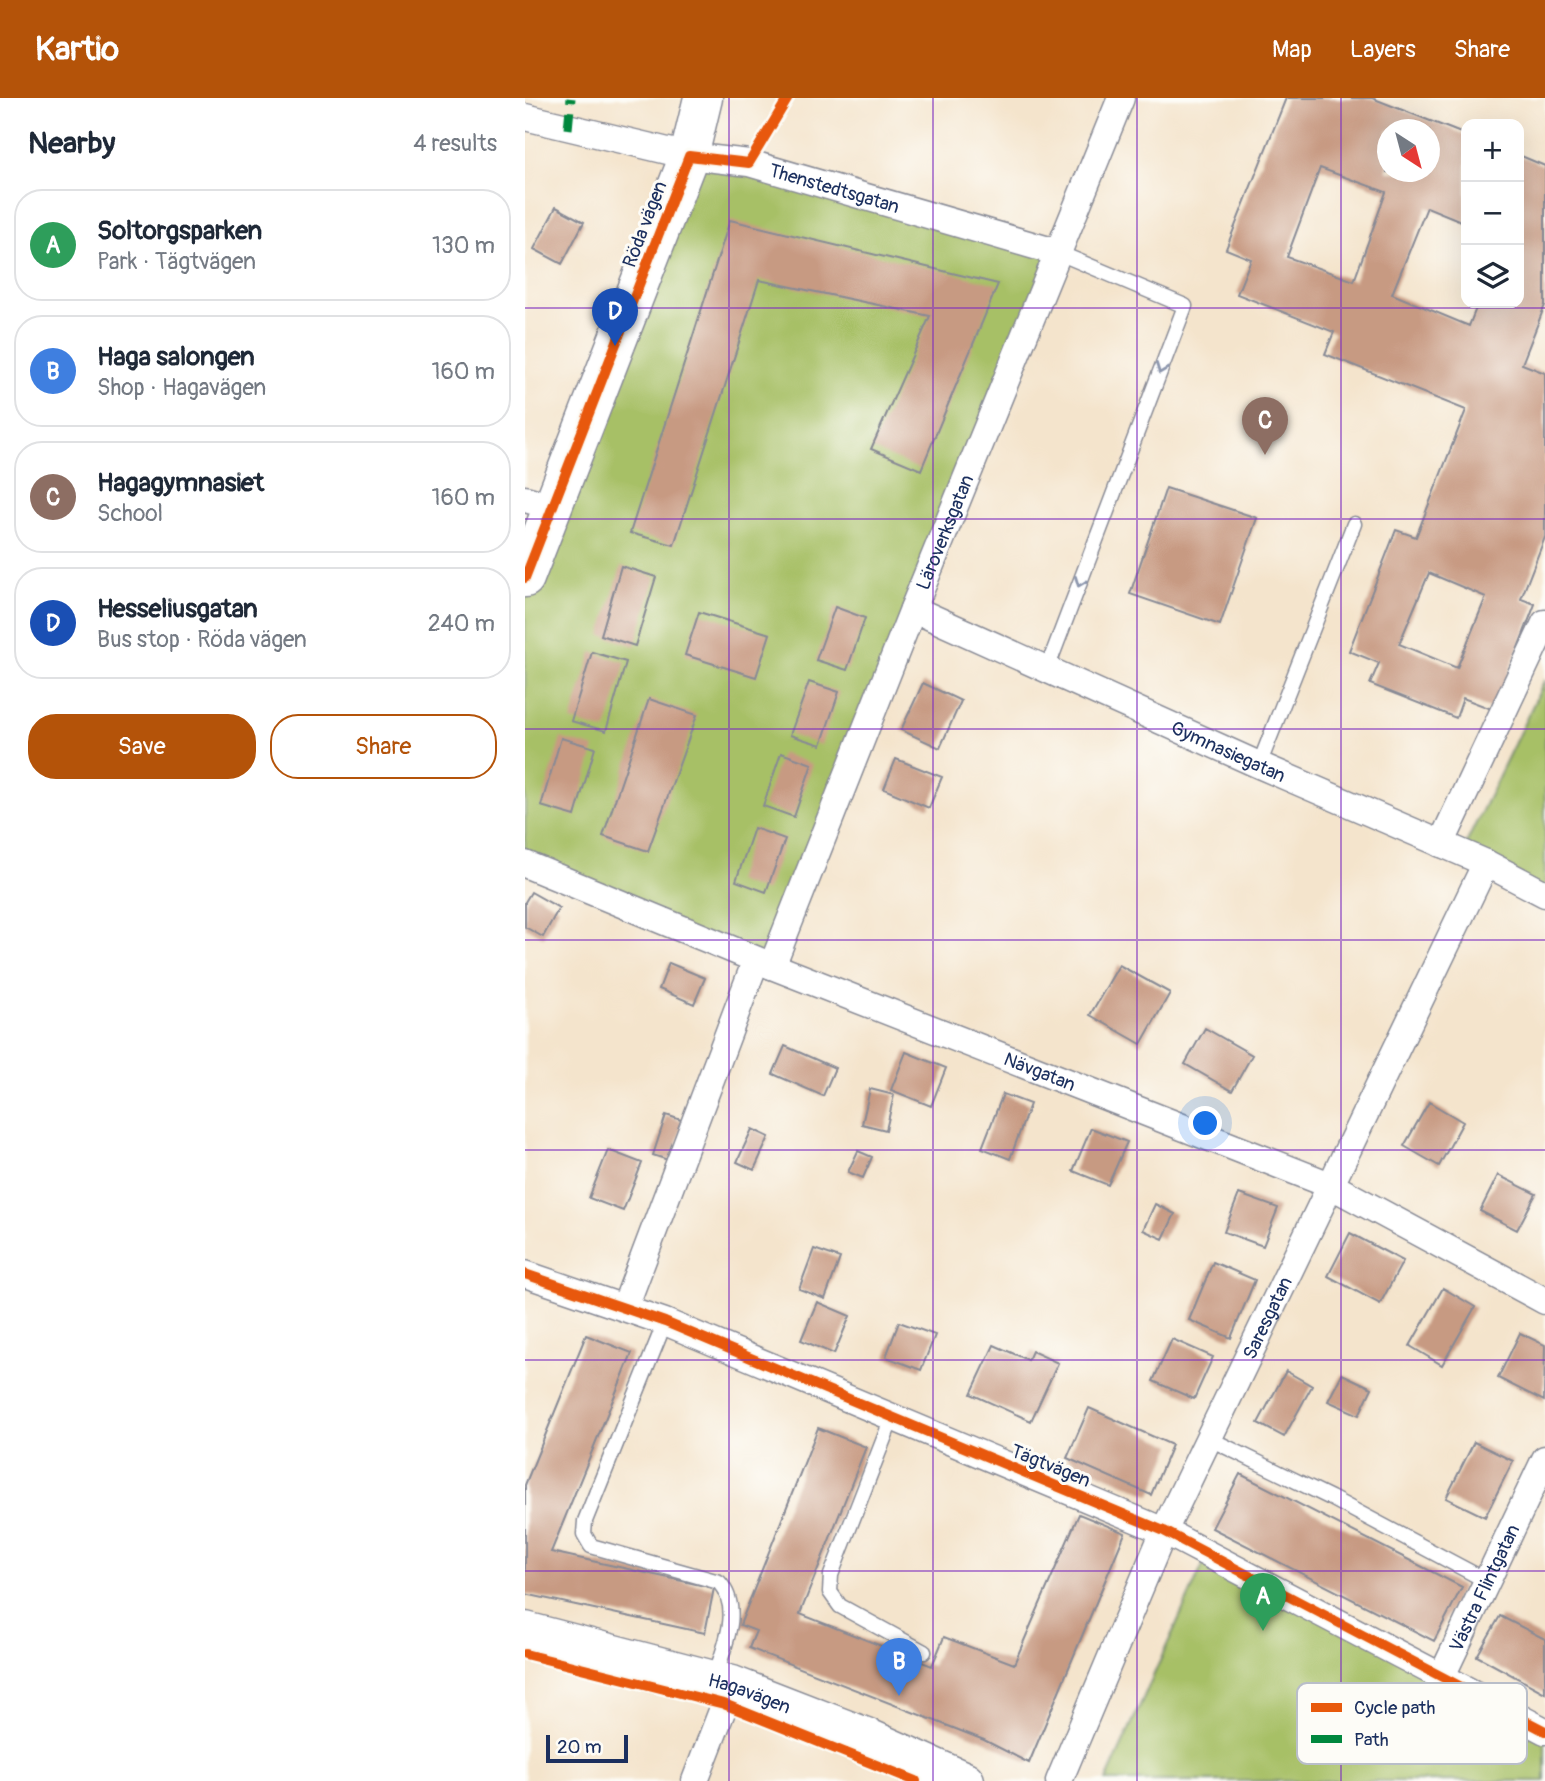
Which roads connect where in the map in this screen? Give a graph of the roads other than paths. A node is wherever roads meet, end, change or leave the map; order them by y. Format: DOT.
graph roads {
  1 [pos="702,98"];
  2 [pos="1121,98"];
  3 [pos="525,117"];
  4 [pos="689,156"];
  5 [pos="1059,253"];
  6 [pos="538,503"];
  7 [pos="1354,524"];
  8 [pos="525,578"];
  9 [pos="913,610"];
  10 [pos="1545,623"];
  11 [pos="1047,669"];
  12 [pos="1259,765"];
  13 [pos="1441,844"];
  14 [pos="1486,863"];
  15 [pos="525,864"];
  16 [pos="1545,894"];
  17 [pos="764,963"];
  18 [pos="1331,1185"];
  19 [pos="525,1273"];
  20 [pos="1545,1301"];
  21 [pos="625,1307"];
  22 [pos="665,1322"];
  23 [pos="892,1418"];
  24 [pos="1208,1438"];
  25 [pos="1545,1459"];
  26 [pos="1164,1531"];
  27 [pos="1487,1580"];
  28 [pos="525,1631"];
  29 [pos="924,1652"];
  30 [pos="1440,1678"];
  31 [pos="723,1682"];
  32 [pos="1450,1683"];
  33 [pos="1527,1722"];
  34 [pos="1545,1731"];
  35 [pos="695,1781"];
  36 [pos="965,1781"];
  37 [pos="1059,1781"];
  1 -- 4 [label="street, Röda vägen"];
  2 -- 5 [label="street, Läroverksgatan"];
  3 -- 4 [label="street, Thenstedtsgatan"];
  4 -- 5 [label="street, Thenstedtsgatan"];
  4 -- 6 [label="street, Röda vägen"];
  5 -- 9 [label="street, Läroverksgatan"];
  5 -- 11 [label="lane, one-way"];
  6 -- 8 [label="street, Röda vägen"];
  7 -- 12 [label="lane"];
  9 -- 11 [label="street, Gymnasiegatan"];
  9 -- 17 [label="street, Läroverksgatan"];
  10 -- 13 [label="street"];
  11 -- 12 [label="street, Gymnasiegatan"];
  12 -- 13 [label="street, Gymnasiegatan"];
  13 -- 14 [label="street, Gymnasiegatan"];
  14 -- 16 [label="street, Gymnasiegatan"];
  14 -- 18 [label="street, Saresgatan"];
  15 -- 17 [label="street, Nävgatan"];
  17 -- 18 [label="street, Nävgatan"];
  17 -- 21 [label="street, Läroverksgatan"];
  18 -- 20 [label="street, Nävgatan"];
  18 -- 24 [label="street, Saresgatan"];
  19 -- 21 [label="street, Tägtvägen"];
  21 -- 22 [label="street, Tägtvägen"];
  22 -- 23 [label="street, Tägtvägen"];
  22 -- 31 [label="lane"];
  23 -- 26 [label="street, Tägtvägen"];
  23 -- 29 [label="lane"];
  24 -- 26 [label="street, Saresgatan"];
  24 -- 27 [label="lane"];
  25 -- 27 [label="street, Västra Flintgatan"];
  26 -- 30 [label="street, Tägtvägen"];
  26 -- 37 [label="street, Saresgatan"];
  27 -- 30 [label="street, Västra Flintgatan"];
  28 -- 31 [label="street, Hagavägen"];
  30 -- 32 [label="street, Tägtvägen"];
  31 -- 35 [label="street"];
  31 -- 36 [label="street, Hagavägen"];
  33 -- 34 [label="street, Tägtvägen"];
}
